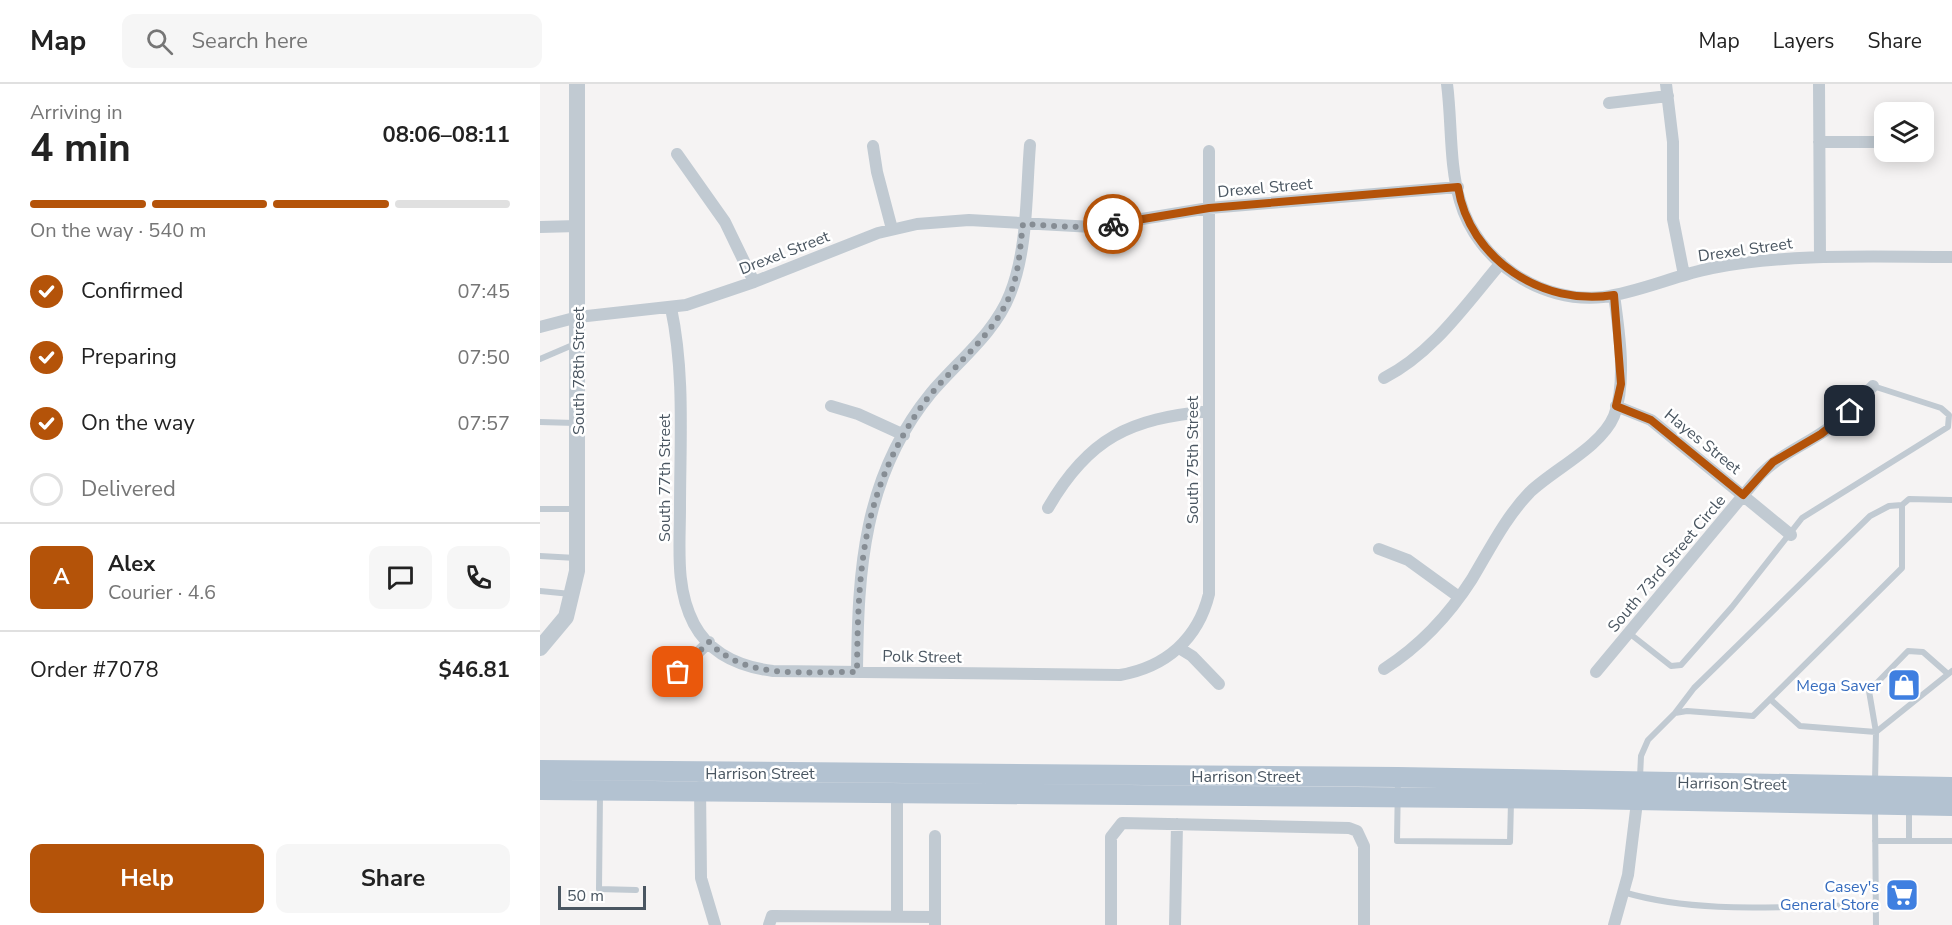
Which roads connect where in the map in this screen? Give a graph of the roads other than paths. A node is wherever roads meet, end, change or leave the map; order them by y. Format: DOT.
graph roads {
  1 [pos="577,84"];
  2 [pos="1447,84"];
  3 [pos="1819,84"];
  4 [pos="1667,90"];
  5 [pos="1609,103"];
  6 [pos="1820,142"];
  7 [pos="1874,142"];
  8 [pos="1030,145"];
  9 [pos="873,146"];
  10 [pos="1209,151"];
  11 [pos="677,154"];
  12 [pos="1458,187"];
  13 [pos="1209,208"];
  14 [pos="1023,224"];
  15 [pos="578,226"];
  16 [pos="540,227"];
  17 [pos="892,230"];
  18 [pos="1820,257"];
  19 [pos="1952,257"];
  20 [pos="1501,263"];
  21 [pos="1684,275"];
  22 [pos="754,282"];
  23 [pos="1614,295"];
  24 [pos="671,308"];
  25 [pos="578,317"];
  26 [pos="540,327"];
  27 [pos="578,343"];
  28 [pos="540,359"];
  29 [pos="1384,378"];
  30 [pos="1873,386"];
  31 [pos="831,406"];
  32 [pos="1616,406"];
  33 [pos="1209,411"];
  34 [pos="540,422"];
  35 [pos="577,423"];
  36 [pos="904,435"];
  37 [pos="1743,495"];
  38 [pos="1952,500"];
  39 [pos="1902,505"];
  40 [pos="1048,508"];
  41 [pos="540,509"];
  42 [pos="577,509"];
  43 [pos="1791,535"];
  44 [pos="1379,549"];
  45 [pos="540,556"];
  46 [pos="577,558"];
  47 [pos="540,591"];
  48 [pos="572,594"];
  49 [pos="1459,597"];
  50 [pos="1629,633"];
  51 [pos="709,642"];
  52 [pos="540,648"];
  53 [pos="1179,648"];
  54 [pos="1384,669"];
  55 [pos="678,672"];
  56 [pos="857,672"];
  57 [pos="1596,672"];
  58 [pos="1950,673"];
  59 [pos="1219,684"];
  60 [pos="1770,699"];
  61 [pos="1675,714"];
  62 [pos="1876,732"];
  63 [pos="540,770"];
  64 [pos="1398,777"];
  65 [pos="1640,781"];
  66 [pos="700,782"];
  67 [pos="1952,787"];
  68 [pos="540,790"];
  69 [pos="600,791"];
  70 [pos="897,793"];
  71 [pos="1875,795"];
  72 [pos="1397,798"];
  73 [pos="1511,799"];
  74 [pos="1638,801"];
  75 [pos="1909,805"];
  76 [pos="1952,806"];
  77 [pos="1177,824"];
  78 [pos="935,836"];
  79 [pos="1875,841"];
  80 [pos="1909,841"];
  81 [pos="1952,841"];
  82 [pos="636,890"];
  83 [pos="1623,892"];
  84 [pos="1876,904"];
  85 [pos="897,916"];
  86 [pos="935,921"];
  87 [pos="715,925"];
  88 [pos="769,925"];
  89 [pos="1111,925"];
  90 [pos="1175,925"];
  91 [pos="1364,925"];
  92 [pos="1614,925"];
  93 [pos="1876,925"];
  1 -- 15 [label="street, South 78th Street"];
  2 -- 12 [label="street"];
  3 -- 6 [label="street"];
  4 -- 5 [label="street"];
  4 -- 21 [label="street"];
  6 -- 7 [label="street"];
  6 -- 18 [label="street"];
  8 -- 14 [label="street"];
  9 -- 17 [label="street"];
  10 -- 13 [label="street, South 75th Street"];
  11 -- 22 [label="street"];
  12 -- 13 [label="street, Drexel Street"];
  12 -- 20 [label="street, Drexel Street"];
  13 -- 14 [label="street, Drexel Street"];
  13 -- 33 [label="street, South 75th Street"];
  14 -- 17 [label="street, Drexel Street"];
  14 -- 36 [label="street"];
  15 -- 16 [label="street"];
  15 -- 25 [label="street, South 78th Street"];
  17 -- 22 [label="street, Drexel Street"];
  18 -- 19 [label="street, Drexel Street"];
  18 -- 21 [label="street, Drexel Street"];
  20 -- 23 [label="street, Drexel Street"];
  20 -- 29 [label="street"];
  21 -- 23 [label="street, Drexel Street"];
  22 -- 24 [label="street, Drexel Street"];
  23 -- 32 [label="street"];
  24 -- 25 [label="street, Drexel Street"];
  24 -- 51 [label="street, South 77th Street"];
  25 -- 26 [label="street, Drexel Street"];
  25 -- 27 [label="street, South 78th Street"];
  27 -- 28 [label="lane"];
  27 -- 35 [label="street, South 78th Street"];
  30 -- 37 [label="street, South 73rd Street Circle"];
  30 -- 43 [label="lane"];
  31 -- 36 [label="street"];
  32 -- 37 [label="street, Hayes Street"];
  32 -- 49 [label="street"];
  33 -- 40 [label="street"];
  33 -- 53 [label="street, South 75th Street"];
  34 -- 35 [label="lane"];
  35 -- 42 [label="street, South 78th Street"];
  36 -- 56 [label="street"];
  37 -- 43 [label="street, Hayes Street"];
  37 -- 50 [label="street, South 73rd Street Circle"];
  38 -- 39 [label="lane"];
  39 -- 60 [label="lane"];
  39 -- 61 [label="lane"];
  41 -- 42 [label="lane"];
  42 -- 46 [label="street, South 78th Street"];
  43 -- 50 [label="lane"];
  44 -- 49 [label="street"];
  45 -- 46 [label="lane"];
  46 -- 48 [label="street, South 78th Street"];
  47 -- 48 [label="lane"];
  48 -- 52 [label="street, South 78th Street"];
  49 -- 54 [label="street"];
  50 -- 57 [label="street, South 73rd Street Circle"];
  51 -- 55 [label="street"];
  51 -- 56 [label="street, Polk Street"];
  53 -- 56 [label="street, Polk Street"];
  53 -- 59 [label="street"];
  58 -- 62 [label="lane"];
  58 -- 62 [label="lane"];
  60 -- 61 [label="lane"];
  60 -- 62 [label="lane"];
  61 -- 65 [label="lane"];
  62 -- 71 [label="lane"];
  63 -- 66 [label="main road, Harrison Street"];
  64 -- 65 [label="main road, Harrison Street"];
  64 -- 66 [label="main road, Harrison Street"];
  64 -- 72 [label="lane"];
  65 -- 71 [label="main road, Harrison Street"];
  65 -- 74 [label="street"];
  66 -- 69 [label="main road, Harrison Street"];
  66 -- 70 [label="main road, Harrison Street"];
  66 -- 87 [label="street"];
  67 -- 71 [label="main road, Harrison Street"];
  68 -- 69 [label="main road, Harrison Street"];
  69 -- 82 [label="lane"];
  70 -- 72 [label="main road, Harrison Street"];
  70 -- 85 [label="street"];
  71 -- 74 [label="main road, Harrison Street"];
  71 -- 75 [label="main road, Harrison Street"];
  71 -- 79 [label="lane"];
  72 -- 73 [label="main road, Harrison Street"];
  72 -- 73 [label="lane"];
  73 -- 74 [label="main road, Harrison Street"];
  74 -- 83 [label="street"];
  75 -- 76 [label="main road, Harrison Street"];
  75 -- 80 [label="lane"];
  77 -- 89 [label="street"];
  77 -- 90 [label="street"];
  77 -- 91 [label="street"];
  78 -- 86 [label="street"];
  79 -- 80 [label="lane"];
  79 -- 84 [label="lane"];
  80 -- 81 [label="lane"];
  83 -- 84 [label="lane"];
  83 -- 92 [label="street"];
  84 -- 93 [label="lane"];
  85 -- 86 [label="street"];
  85 -- 88 [label="street"];
}
